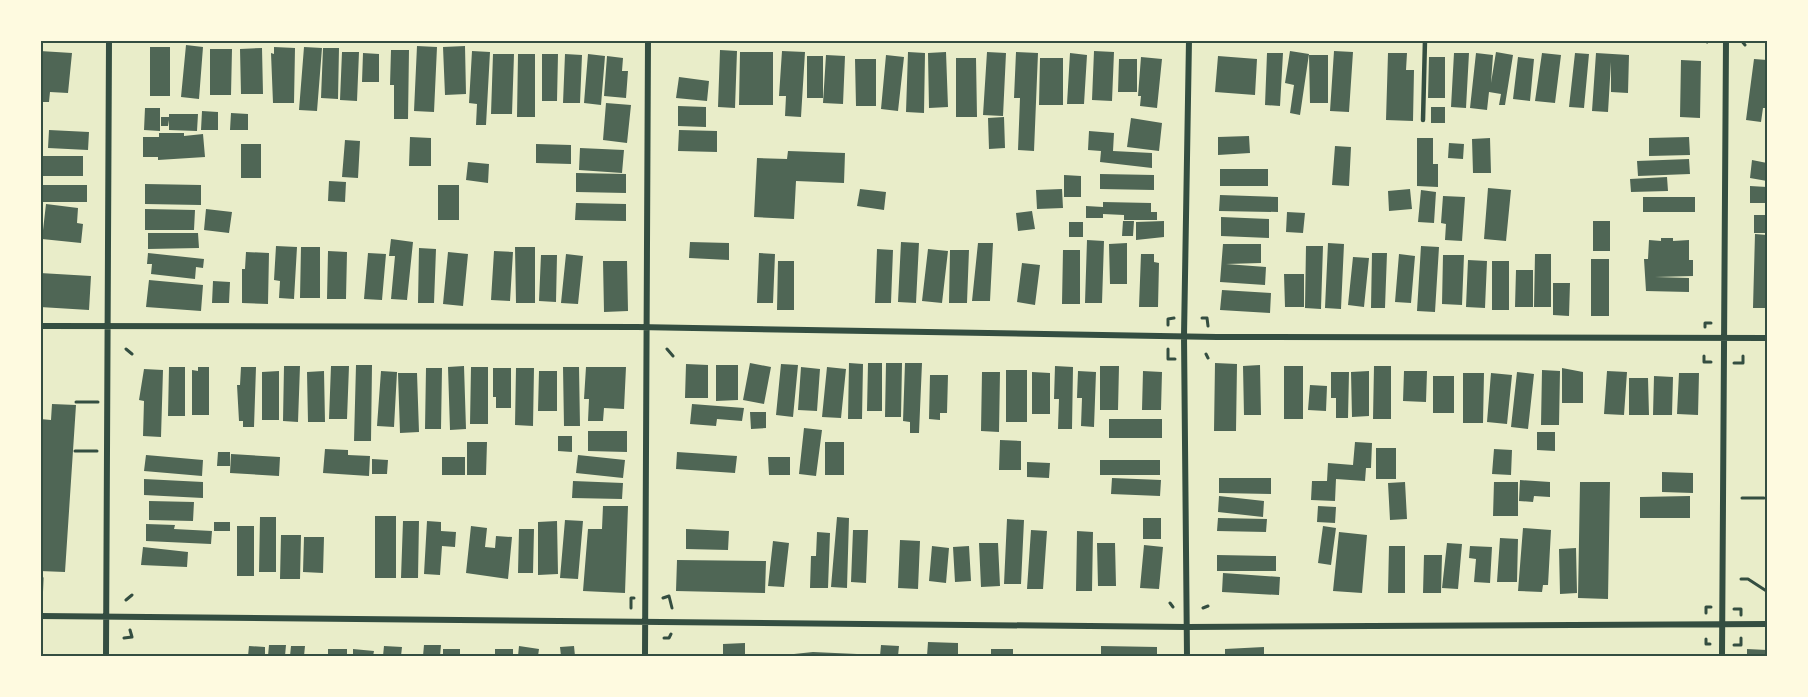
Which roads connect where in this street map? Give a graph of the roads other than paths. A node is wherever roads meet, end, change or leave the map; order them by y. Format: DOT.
graph roads {
  1 [pos="109,40"];
  2 [pos="648,40"];
  3 [pos="1189,40"];
  4 [pos="1425,40"];
  5 [pos="1726,40"];
  6 [pos="1423,120"];
  7 [pos="40,326"];
  8 [pos="108,326"];
  9 [pos="648,328"];
  10 [pos="1184,336"];
  11 [pos="1725,338"];
  12 [pos="1767,338"];
  13 [pos="40,616"];
  14 [pos="106,616"];
  15 [pos="645,621"];
  16 [pos="1722,624"];
  17 [pos="1767,624"];
  18 [pos="1187,627"];
  19 [pos="106,657"];
  20 [pos="645,657"];
  21 [pos="1186,657"];
  22 [pos="1722,657"];
  1 -- 8 [label="street"];
  2 -- 9 [label="street"];
  3 -- 10 [label="street"];
  4 -- 6 [label="lane"];
  5 -- 11 [label="street"];
  7 -- 8 [label="street"];
  8 -- 9 [label="street"];
  8 -- 14 [label="street"];
  9 -- 10 [label="street"];
  9 -- 15 [label="street"];
  10 -- 11 [label="street"];
  10 -- 18 [label="street"];
  11 -- 12 [label="street"];
  11 -- 16 [label="street"];
  13 -- 14 [label="street"];
  14 -- 15 [label="street"];
  14 -- 19 [label="street"];
  15 -- 18 [label="street"];
  15 -- 20 [label="street"];
  16 -- 17 [label="street"];
  16 -- 18 [label="street"];
  16 -- 22 [label="street"];
  18 -- 21 [label="street"];
}
